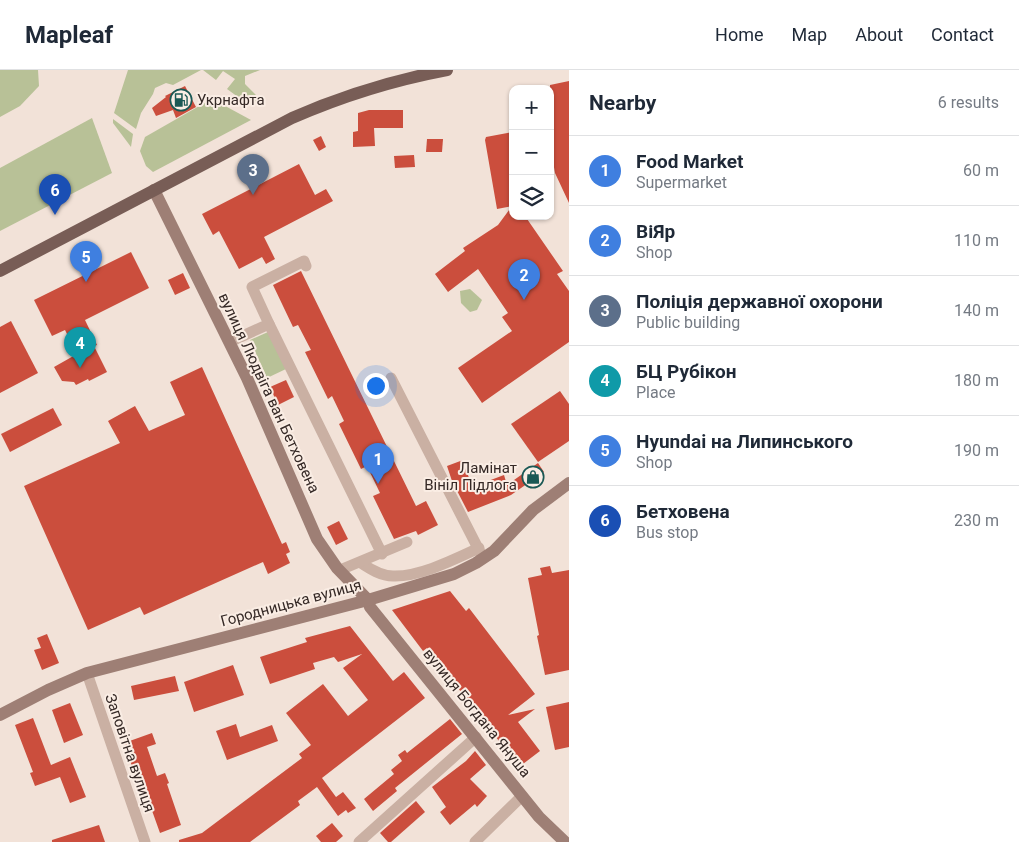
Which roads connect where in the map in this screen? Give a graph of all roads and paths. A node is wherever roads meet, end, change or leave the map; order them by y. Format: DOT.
graph roads {
  1 [pos="447,70"];
  2 [pos="154,190"];
  3 [pos="306,266"];
  4 [pos="0,271"];
  5 [pos="264,274"];
  6 [pos="252,287"];
  7 [pos="269,324"];
  8 [pos="236,339"];
  9 [pos="391,378"];
  10 [pos="569,483"];
  11 [pos="407,542"];
  12 [pos="481,553"];
  13 [pos="382,554"];
  14 [pos="361,563"];
  15 [pos="340,570"];
  16 [pos="368,600"];
  17 [pos="87,674"];
  18 [pos="0,715"];
  19 [pos="476,737"];
  20 [pos="522,796"];
  21 [pos="145,842"];
  22 [pos="359,842"];
  23 [pos="475,842"];
  24 [pos="565,842"];
  1 -- 2 [label="main road"];
  2 -- 4 [label="main road"];
  2 -- 15 [label="street, вулиця Людвіга ван Бетховена"];
  3 -- 6 [label="street"];
  5 -- 6 [label="street"];
  6 -- 7 [label="street"];
  7 -- 8 [label="street"];
  7 -- 13 [label="street"];
  9 -- 12 [label="street"];
  10 -- 12 [label="street, Городницька вулиця"];
  11 -- 13 [label="street"];
  12 -- 14 [label="street"];
  12 -- 16 [label="street, Городницька вулиця"];
  13 -- 14 [label="street"];
  14 -- 15 [label="street"];
  15 -- 16 [label="street, вулиця Людвіга ван Бетховена"];
  16 -- 17 [label="street, Городницька вулиця"];
  16 -- 19 [label="street, вулиця Богдана Януша"];
  17 -- 18 [label="street, Городницька вулиця"];
  17 -- 21 [label="street, Заповітна вулиця"];
  19 -- 20 [label="street, вулиця Богдана Януша"];
  19 -- 22 [label="street"];
  20 -- 23 [label="street"];
  20 -- 24 [label="street, вулиця Богдана Януша"];
}
